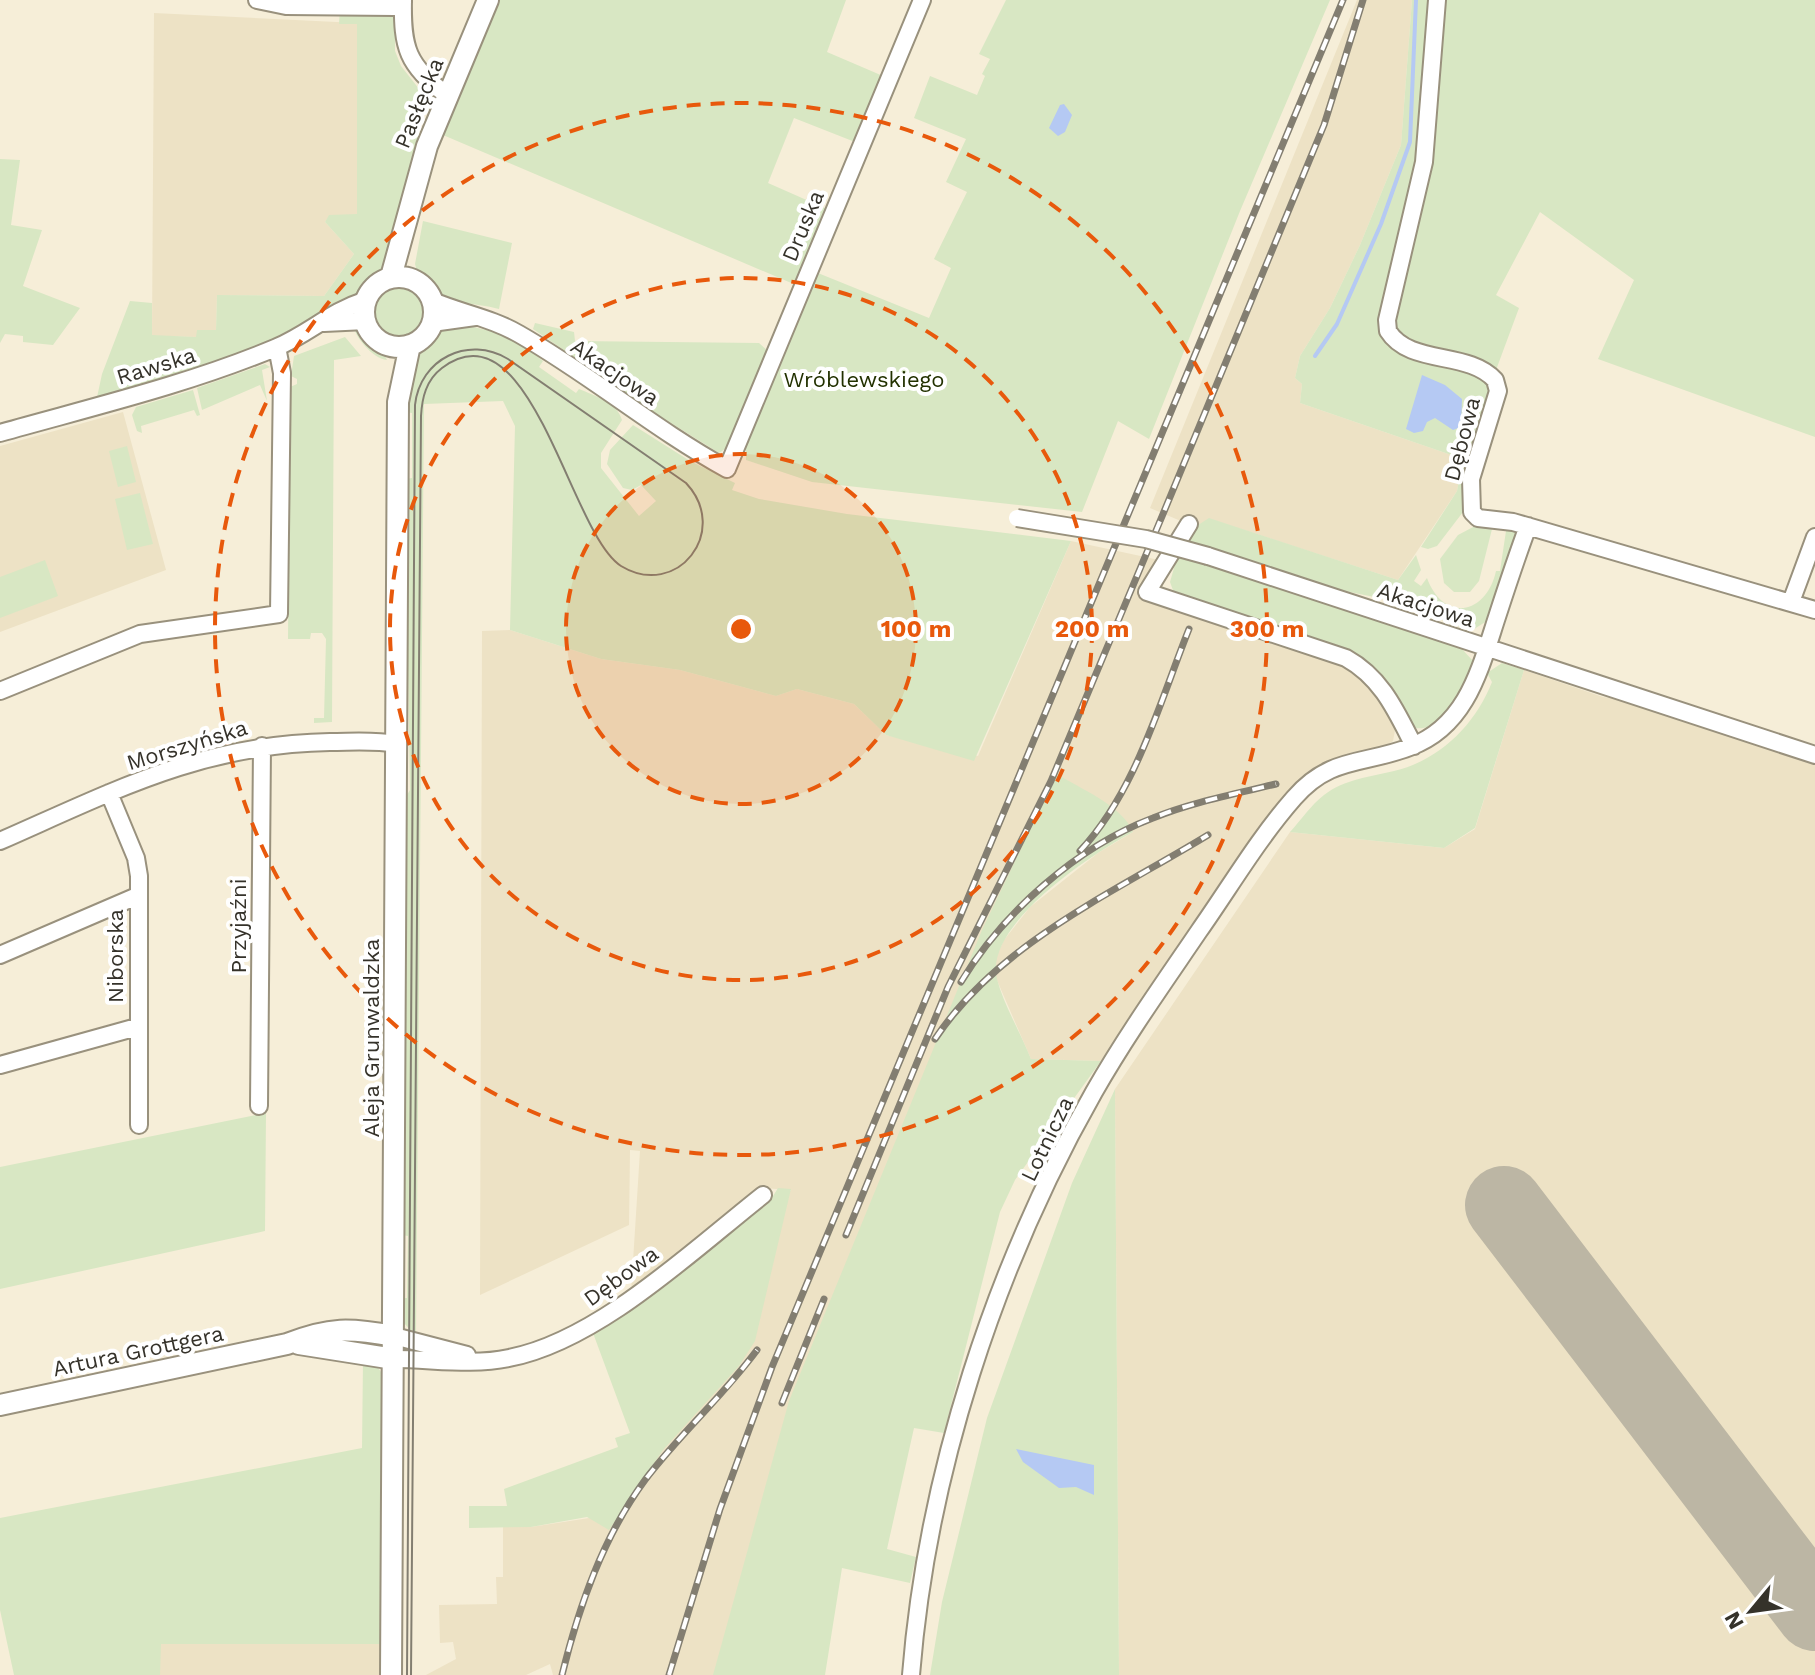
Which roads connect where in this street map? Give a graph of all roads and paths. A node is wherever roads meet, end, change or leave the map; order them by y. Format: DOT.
graph roads {
  1 [pos="257,0"];
  2 [pos="488,0"];
  3 [pos="922,0"];
  4 [pos="1437,0"];
  5 [pos="403,1"];
  6 [pos="447,95"];
  7 [pos="402,278"];
  8 [pos="366,300"];
  9 [pos="433,301"];
  10 [pos="475,317"];
  11 [pos="366,321"];
  12 [pos="318,323"];
  13 [pos="432,323"];
  14 [pos="387,345"];
  15 [pos="410,345"];
  16 [pos="277,347"];
  17 [pos="398,402"];
  18 [pos="0,433"];
  19 [pos="727,469"];
  20 [pos="1017,518"];
  21 [pos="1189,524"];
  22 [pos="1528,526"];
  23 [pos="1815,537"];
  24 [pos="1791,602"];
  25 [pos="1815,610"];
  26 [pos="1488,649"];
  27 [pos="0,691"];
  28 [pos="396,744"];
  29 [pos="262,746"];
  30 [pos="1414,746"];
  31 [pos="1815,755"];
  32 [pos="109,793"];
  33 [pos="0,841"];
  34 [pos="137,896"];
  35 [pos="0,955"];
  36 [pos="137,1027"];
  37 [pos="0,1065"];
  38 [pos="259,1106"];
  39 [pos="139,1125"];
  40 [pos="763,1195"];
  41 [pos="394,1336"];
  42 [pos="287,1344"];
  43 [pos="394,1359"];
  44 [pos="488,1360"];
  45 [pos="0,1405"];
  46 [pos="391,1675"];
  47 [pos="911,1675"];
  1 -- 5 [label="street"];
  2 -- 6 [label="main road, Pasłęcka"];
  3 -- 19 [label="street, Druska"];
  4 -- 22 [label="street, Dębowa"];
  5 -- 6 [label="street"];
  6 -- 7 [label="main road, Pasłęcka"];
  7 -- 8 [label="main road"];
  7 -- 9 [label="main road"];
  8 -- 11 [label="main road"];
  8 -- 12 [label="street, Rawska"];
  9 -- 10 [label="street, Akacjowa"];
  9 -- 13 [label="main road"];
  10 -- 13 [label="street, Akacjowa"];
  10 -- 19 [label="street, Akacjowa"];
  11 -- 12 [label="street, Rawska"];
  11 -- 14 [label="main road"];
  12 -- 16 [label="street, Rawska"];
  13 -- 15 [label="main road"];
  14 -- 15 [label="main road"];
  14 -- 17 [label="main road, Aleja Grunwaldzka"];
  15 -- 17 [label="main road, Aleja Grunwaldzka"];
  16 -- 18 [label="street, Rawska"];
  16 -- 27 [label="street"];
  17 -- 28 [label="main road, Aleja Grunwaldzka"];
  20 -- 26 [label="street, Akacjowa, bridge"];
  21 -- 30 [label="street"];
  22 -- 24 [label="street, Dębowa"];
  22 -- 26 [label="street"];
  23 -- 24 [label="street"];
  24 -- 25 [label="street, Dębowa"];
  26 -- 30 [label="street"];
  26 -- 31 [label="street, Akacjowa"];
  28 -- 29 [label="street, Morszyńska"];
  28 -- 41 [label="main road, Aleja Grunwaldzka"];
  29 -- 32 [label="street, Morszyńska"];
  29 -- 38 [label="street, Przyjaźni"];
  30 -- 47 [label="street, Lotnicza"];
  32 -- 33 [label="street, Morszyńska"];
  32 -- 34 [label="street, Niborska"];
  34 -- 35 [label="street"];
  34 -- 36 [label="street, Niborska"];
  36 -- 37 [label="street"];
  36 -- 39 [label="street, Niborska"];
  40 -- 44 [label="street, Dębowa"];
  41 -- 42 [label="main road, Artura Grottgera"];
  41 -- 43 [label="main road, Aleja Grunwaldzka"];
  41 -- 44 [label="street, Dębowa"];
  42 -- 43 [label="main road, Artura Grottgera"];
  42 -- 45 [label="main road, Artura Grottgera"];
  43 -- 44 [label="street, Dębowa"];
  43 -- 46 [label="main road, Aleja Grunwaldzka"];
}
